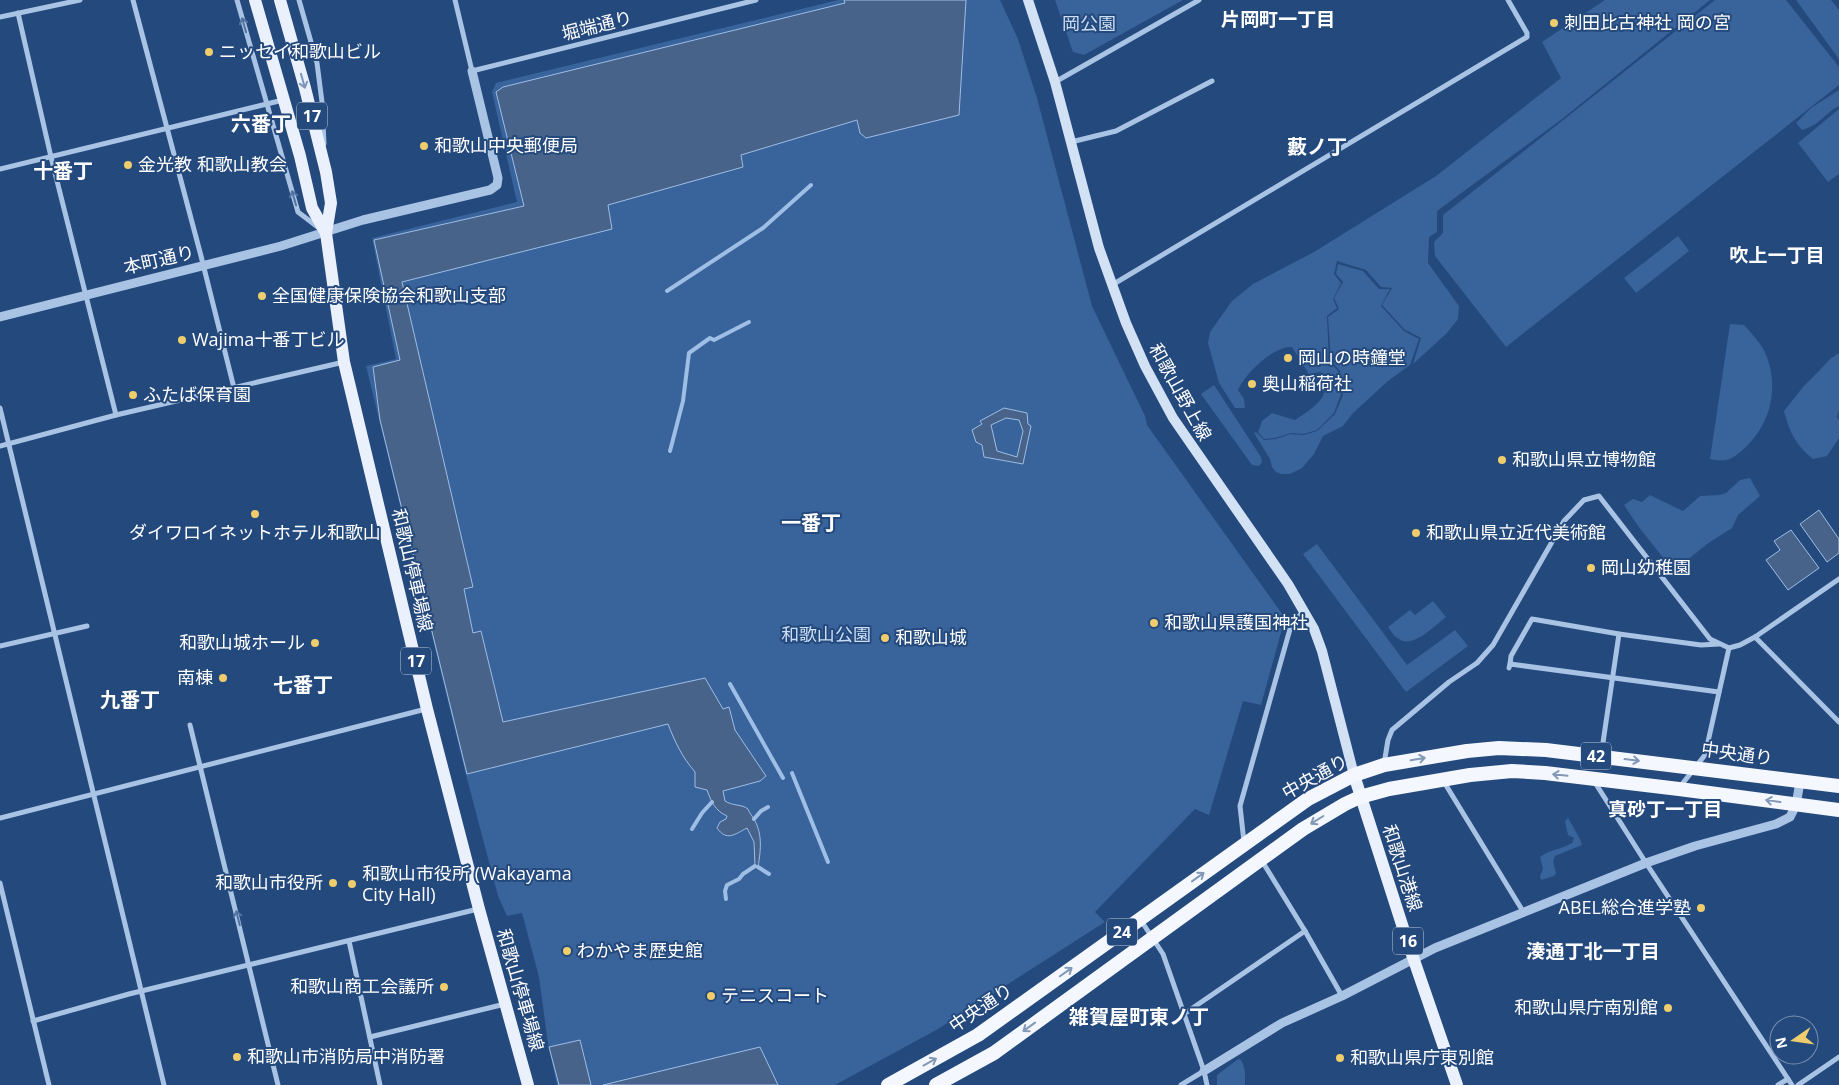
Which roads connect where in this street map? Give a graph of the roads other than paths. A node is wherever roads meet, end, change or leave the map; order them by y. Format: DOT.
graph roads {
  1 [pos="80,0"];
  2 [pos="133,0"];
  3 [pos="237,0"];
  4 [pos="255,0"];
  5 [pos="280,0"];
  6 [pos="300,0"];
  7 [pos="455,0"];
  8 [pos="756,0"];
  9 [pos="1028,0"];
  10 [pos="1199,0"];
  11 [pos="1508,0"];
  12 [pos="18,13"];
  13 [pos="0,17"];
  14 [pos="472,71"];
  15 [pos="1212,81"];
  16 [pos="1055,82"];
  17 [pos="283,100"];
  18 [pos="267,104"];
  19 [pos="167,128"];
  20 [pos="1071,142"];
  21 [pos="51,157"];
  22 [pos="0,169"];
  23 [pos="326,172"];
  24 [pos="326,233"];
  25 [pos="204,267"];
  26 [pos="1112,285"];
  27 [pos="87,295"];
  28 [pos="0,317"];
  29 [pos="344,362"];
  30 [pos="234,388"];
  31 [pos="0,408"];
  32 [pos="116,415"];
  33 [pos="9,444"];
  34 [pos="0,446"];
  35 [pos="1839,579"];
  36 [pos="1305,611"];
  37 [pos="87,626"];
  38 [pos="55,633"];
  39 [pos="1619,634"];
  40 [pos="1755,637"];
  41 [pos="1719,644"];
  42 [pos="0,646"];
  43 [pos="1729,648"];
  44 [pos="1613,677"];
  45 [pos="1719,692"];
  46 [pos="427,708"];
  47 [pos="1839,722"];
  48 [pos="190,724"];
  49 [pos="1601,756"];
  50 [pos="1384,765"];
  51 [pos="200,768"];
  52 [pos="1694,768"];
  53 [pos="1354,775"];
  54 [pos="1593,778"];
  55 [pos="1442,779"];
  56 [pos="1800,782"];
  57 [pos="1839,786"];
  58 [pos="1679,788"];
  59 [pos="93,796"];
  60 [pos="1360,797"];
  61 [pos="1796,804"];
  62 [pos="1838,812"];
  63 [pos="0,818"];
  64 [pos="1244,844"];
  65 [pos="1261,859"];
  66 [pos="1646,863"];
  67 [pos="0,883"];
  68 [pos="479,909"];
  69 [pos="1524,914"];
  70 [pos="1140,919"];
  71 [pos="1305,930"];
  72 [pos="1153,938"];
  73 [pos="349,941"];
  74 [pos="1414,959"];
  75 [pos="250,966"];
  76 [pos="141,991"];
  77 [pos="1342,996"];
  78 [pos="506,1004"];
  79 [pos="1184,1014"];
  80 [pos="33,1021"];
  81 [pos="370,1037"];
  82 [pos="1839,1057"];
  83 [pos="1204,1071"];
  84 [pos="1788,1079"];
  85 [pos="49,1085"];
  86 [pos="164,1085"];
  87 [pos="278,1085"];
  88 [pos="380,1085"];
  89 [pos="528,1085"];
  90 [pos="888,1085"];
  91 [pos="936,1085"];
  92 [pos="1181,1085"];
  93 [pos="1207,1085"];
  94 [pos="1457,1085"];
  95 [pos="1778,1085"];
  96 [pos="1792,1085"];
  97 [pos="1798,1085"];
  1 -- 12 [label="street"];
  2 -- 19 [label="street"];
  18 -- 3 [label="street, one-way"];
  4 -- 17 [label="main road, 和歌山停車場線 / 17"];
  5 -- 23 [label="main road, 和歌山停車場線 / 17, one-way"];
  6 -- 23 [label="street"];
  7 -- 14 [label="street"];
  8 -- 14 [label="street, 堀端通り"];
  9 -- 16 [label="main road, 和歌山野上線"];
  10 -- 16 [label="street"];
  11 -- 26 [label="street"];
  12 -- 13 [label="street"];
  12 -- 21 [label="street"];
  14 -- 24 [label="street, 本町通り"];
  15 -- 20 [label="street"];
  16 -- 20 [label="main road, 和歌山野上線"];
  17 -- 18 [label="street"];
  17 -- 24 [label="main road, 和歌山停車場線 / 17"];
  18 -- 19 [label="street"];
  24 -- 18 [label="street, one-way"];
  19 -- 21 [label="street"];
  19 -- 25 [label="street"];
  20 -- 26 [label="main road, 和歌山野上線"];
  21 -- 22 [label="street"];
  21 -- 27 [label="street"];
  23 -- 24 [label="main road, 和歌山停車場線 / 17"];
  24 -- 25 [label="street, 本町通り"];
  24 -- 29 [label="main road, 和歌山停車場線 / 17"];
  25 -- 27 [label="street, 本町通り"];
  25 -- 30 [label="street"];
  26 -- 36 [label="main road, 和歌山野上線"];
  27 -- 28 [label="street, 本町通り"];
  27 -- 32 [label="street"];
  29 -- 30 [label="street"];
  29 -- 46 [label="main road, 和歌山停車場線 / 17"];
  30 -- 32 [label="street"];
  31 -- 33 [label="street"];
  32 -- 33 [label="street"];
  33 -- 34 [label="street"];
  33 -- 38 [label="street"];
  35 -- 40 [label="street"];
  36 -- 53 [label="main road, 和歌山野上線"];
  36 -- 64 [label="street"];
  37 -- 38 [label="street"];
  38 -- 42 [label="street"];
  38 -- 59 [label="street"];
  39 -- 41 [label="street"];
  39 -- 44 [label="street"];
  39 -- 44 [label="street"];
  40 -- 43 [label="street"];
  40 -- 47 [label="street"];
  41 -- 43 [label="street"];
  41 -- 50 [label="street"];
  43 -- 45 [label="street"];
  44 -- 45 [label="street"];
  44 -- 49 [label="street"];
  45 -- 52 [label="street"];
  46 -- 51 [label="street"];
  46 -- 68 [label="main road, 和歌山停車場線 / 17"];
  48 -- 51 [label="street"];
  50 -- 49 [label="highway, 中央通り / 42, one-way"];
  49 -- 52 [label="highway, 中央通り / 42, one-way"];
  50 -- 53 [label="highway, 中央通り / 42"];
  51 -- 59 [label="street"];
  75 -- 51 [label="street, one-way"];
  52 -- 56 [label="highway, 中央通り / 42"];
  52 -- 58 [label="street"];
  53 -- 60 [label="main road, 和歌山港線 / 16"];
  53 -- 64 [label="highway, 中央通り / 24"];
  54 -- 55 [label="highway, 42, one-way"];
  54 -- 58 [label="highway, 42"];
  54 -- 66 [label="street"];
  55 -- 60 [label="highway, 42"];
  55 -- 69 [label="street"];
  56 -- 57 [label="highway, 中央通り / 42"];
  56 -- 61 [label="street"];
  61 -- 58 [label="highway, 42, one-way"];
  59 -- 63 [label="street"];
  59 -- 76 [label="street"];
  60 -- 65 [label="highway, 24, one-way"];
  60 -- 74 [label="main road, 和歌山港線 / 16"];
  61 -- 62 [label="highway, 42"];
  61 -- 66 [label="street"];
  70 -- 64 [label="highway, 中央通り / 24, one-way"];
  65 -- 71 [label="street"];
  65 -- 72 [label="highway, 24"];
  66 -- 69 [label="street"];
  66 -- 84 [label="street"];
  67 -- 80 [label="street"];
  68 -- 73 [label="street"];
  68 -- 78 [label="main road, 和歌山停車場線 / 17"];
  69 -- 74 [label="street"];
  70 -- 72 [label="street"];
  90 -- 70 [label="highway, 中央通り / 24, one-way"];
  71 -- 77 [label="street"];
  71 -- 79 [label="street"];
  72 -- 79 [label="street"];
  72 -- 91 [label="highway, 24, one-way"];
  73 -- 75 [label="street"];
  73 -- 81 [label="street"];
  74 -- 77 [label="street"];
  74 -- 94 [label="main road, 和歌山港線 / 16"];
  75 -- 76 [label="street"];
  75 -- 87 [label="street"];
  76 -- 80 [label="street"];
  76 -- 86 [label="street"];
  77 -- 83 [label="street"];
  78 -- 81 [label="street"];
  78 -- 89 [label="main road, 和歌山停車場線 / 17"];
  79 -- 83 [label="street"];
  80 -- 85 [label="street"];
  81 -- 88 [label="street"];
  82 -- 97 [label="street"];
  83 -- 92 [label="street"];
  83 -- 93 [label="street"];
  84 -- 95 [label="street"];
  84 -- 96 [label="street"];
}
